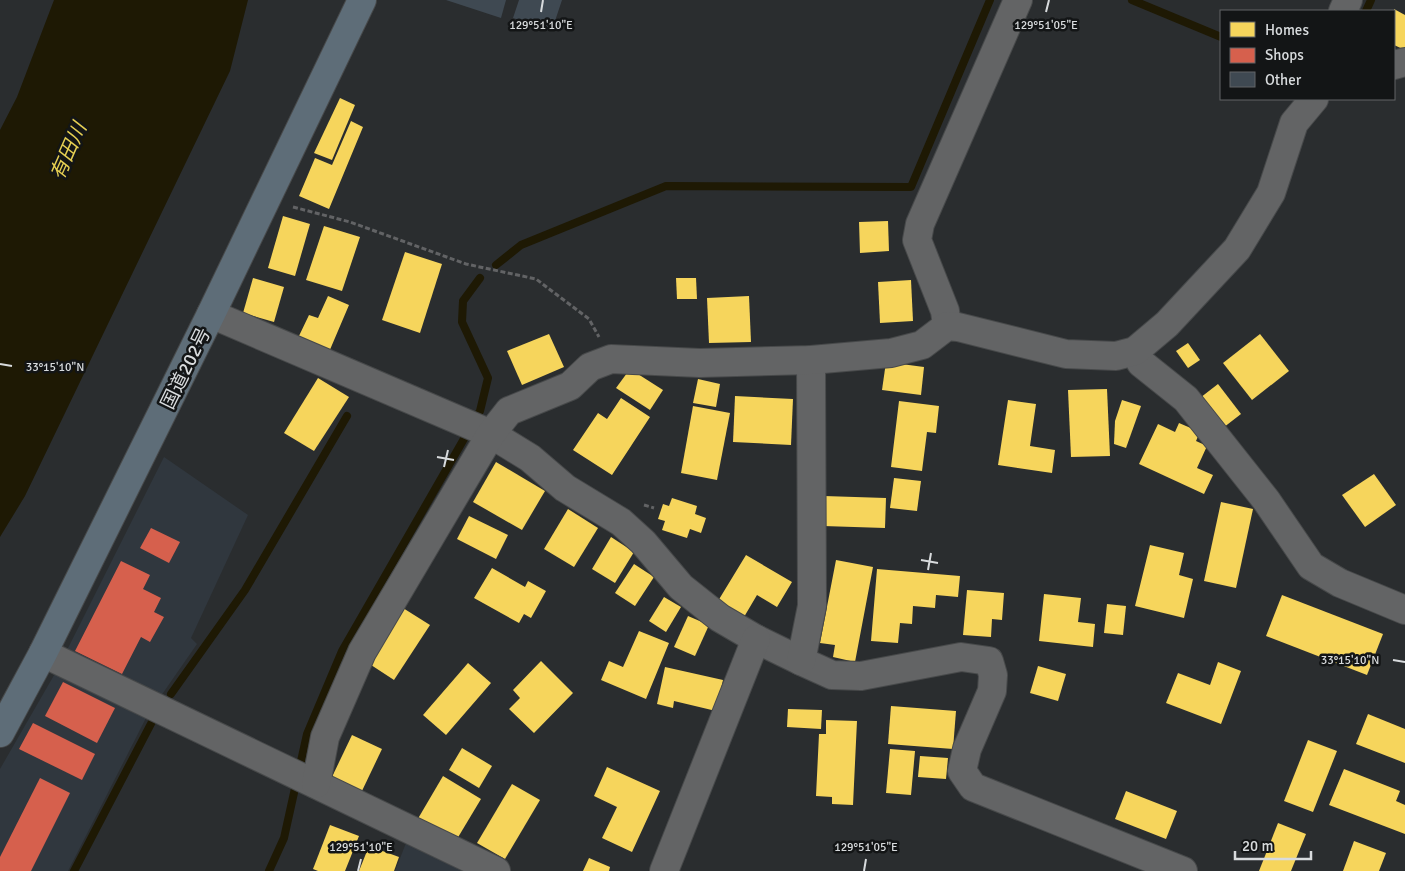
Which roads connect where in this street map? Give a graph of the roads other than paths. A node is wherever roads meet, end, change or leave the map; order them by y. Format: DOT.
graph roads {
  1 [pos="362,0"];
  2 [pos="1018,0"];
  3 [pos="1313,100"];
  4 [pos="1299,111"];
  5 [pos="212,314"];
  6 [pos="947,326"];
  7 [pos="1135,351"];
  8 [pos="812,360"];
  9 [pos="478,428"];
  10 [pos="1405,610"];
  11 [pos="756,639"];
  12 [pos="43,653"];
  13 [pos="801,661"];
  14 [pos="0,733"];
  15 [pos="316,784"];
  16 [pos="496,871"];
  17 [pos="664,871"];
  18 [pos="1183,871"];
  1 -- 5 [label="highway, 国道202号"];
  2 -- 6 [label="street"];
  3 -- 4 [label="street"];
  4 -- 7 [label="street"];
  5 -- 9 [label="street"];
  5 -- 12 [label="highway, 国道202号"];
  6 -- 7 [label="street"];
  6 -- 8 [label="street"];
  7 -- 10 [label="street"];
  8 -- 9 [label="street"];
  8 -- 13 [label="street"];
  9 -- 11 [label="street"];
  9 -- 15 [label="street"];
  11 -- 13 [label="street"];
  11 -- 17 [label="street"];
  12 -- 14 [label="highway, 国道202号"];
  12 -- 15 [label="street"];
  13 -- 18 [label="street"];
  15 -- 16 [label="street"];
}
